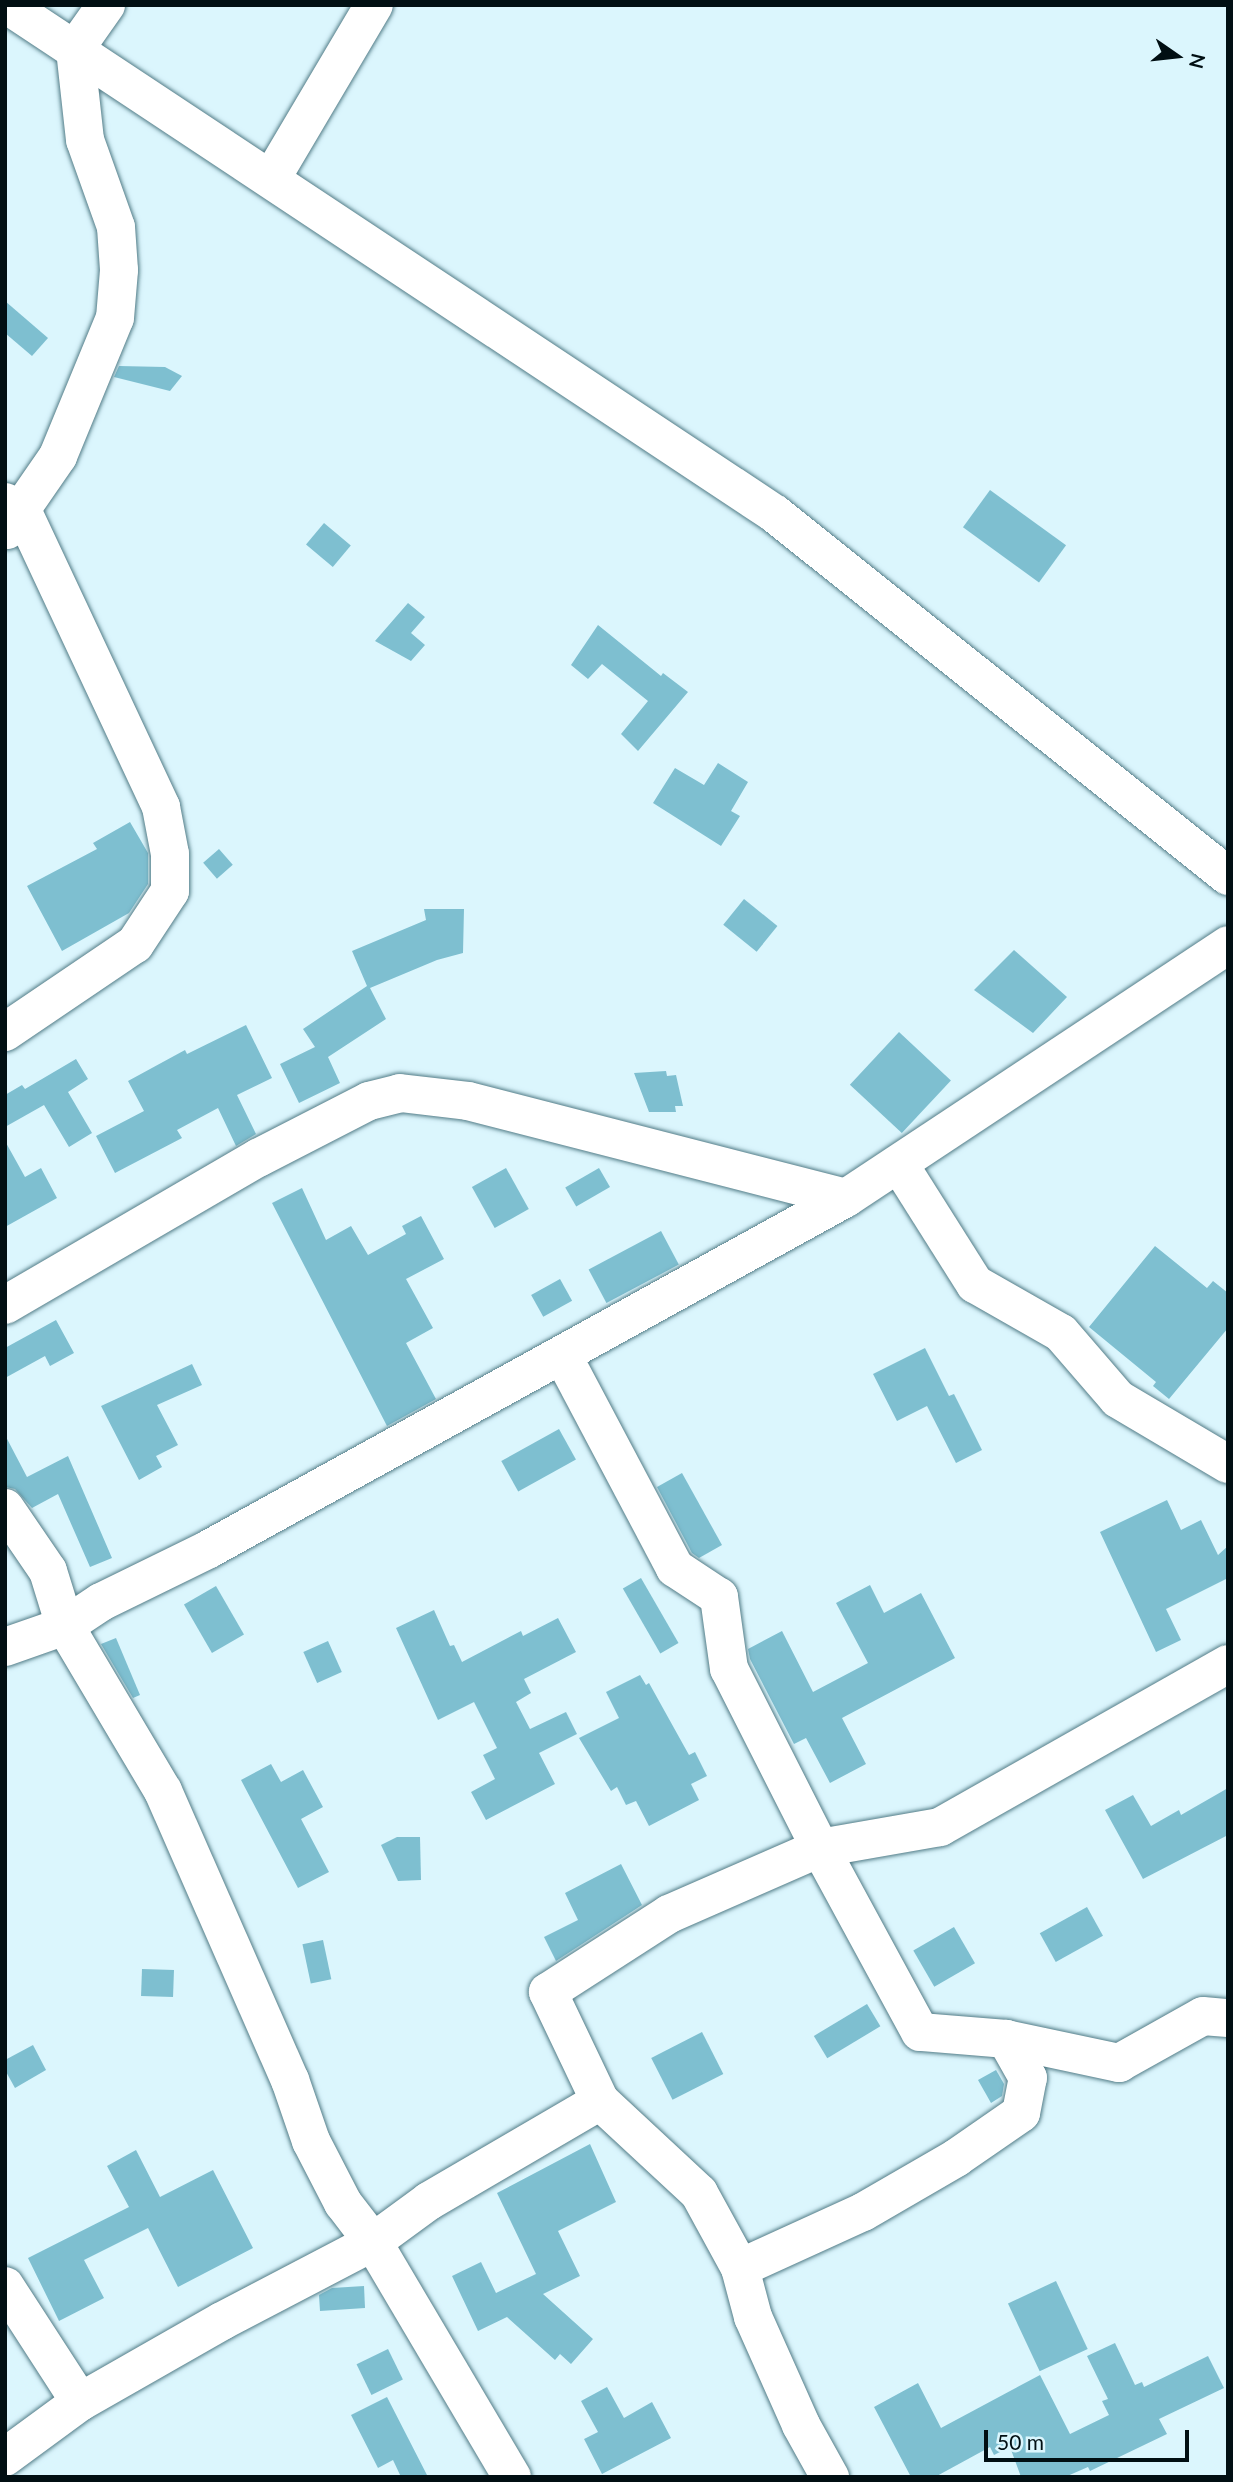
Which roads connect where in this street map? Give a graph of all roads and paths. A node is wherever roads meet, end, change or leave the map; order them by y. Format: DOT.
graph roads {
  1 [pos="7,5"];
  2 [pos="106,5"];
  3 [pos="374,5"];
  4 [pos="75,50"];
  5 [pos="271,179"];
  6 [pos="11,515"];
  7 [pos="1228,876"];
  8 [pos="1228,945"];
  9 [pos="5,1032"];
  10 [pos="899,1164"];
  11 [pos="846,1198"];
  12 [pos="5,1306"];
  13 [pos="562,1355"];
  14 [pos="1228,1464"];
  15 [pos="5,1508"];
  16 [pos="65,1626"];
  17 [pos="5,1647"];
  18 [pos="1228,1664"];
  19 [pos="820,1848"];
  20 [pos="1228,2018"];
  21 [pos="1006,2039"];
  22 [pos="600,2101"];
  23 [pos="373,2242"];
  24 [pos="740,2268"];
  25 [pos="5,2286"];
  26 [pos="80,2402"];
  27 [pos="5,2457"];
  28 [pos="512,2477"];
  29 [pos="830,2477"];
  1 -- 4 [label="street"];
  2 -- 4 [label="street"];
  3 -- 5 [label="street"];
  4 -- 5 [label="street"];
  4 -- 6 [label="street"];
  5 -- 7 [label="street"];
  6 -- 9 [label="street"];
  8 -- 10 [label="street"];
  10 -- 11 [label="street"];
  10 -- 14 [label="street"];
  11 -- 12 [label="street"];
  11 -- 13 [label="street"];
  13 -- 16 [label="street"];
  13 -- 19 [label="street"];
  15 -- 16 [label="street"];
  16 -- 17 [label="street"];
  16 -- 23 [label="street"];
  18 -- 19 [label="street"];
  19 -- 21 [label="street"];
  19 -- 22 [label="street"];
  20 -- 21 [label="street"];
  21 -- 24 [label="street"];
  22 -- 23 [label="street"];
  22 -- 24 [label="street"];
  23 -- 26 [label="street"];
  23 -- 28 [label="street"];
  24 -- 29 [label="street"];
  25 -- 26 [label="street"];
  26 -- 27 [label="street"];
}
